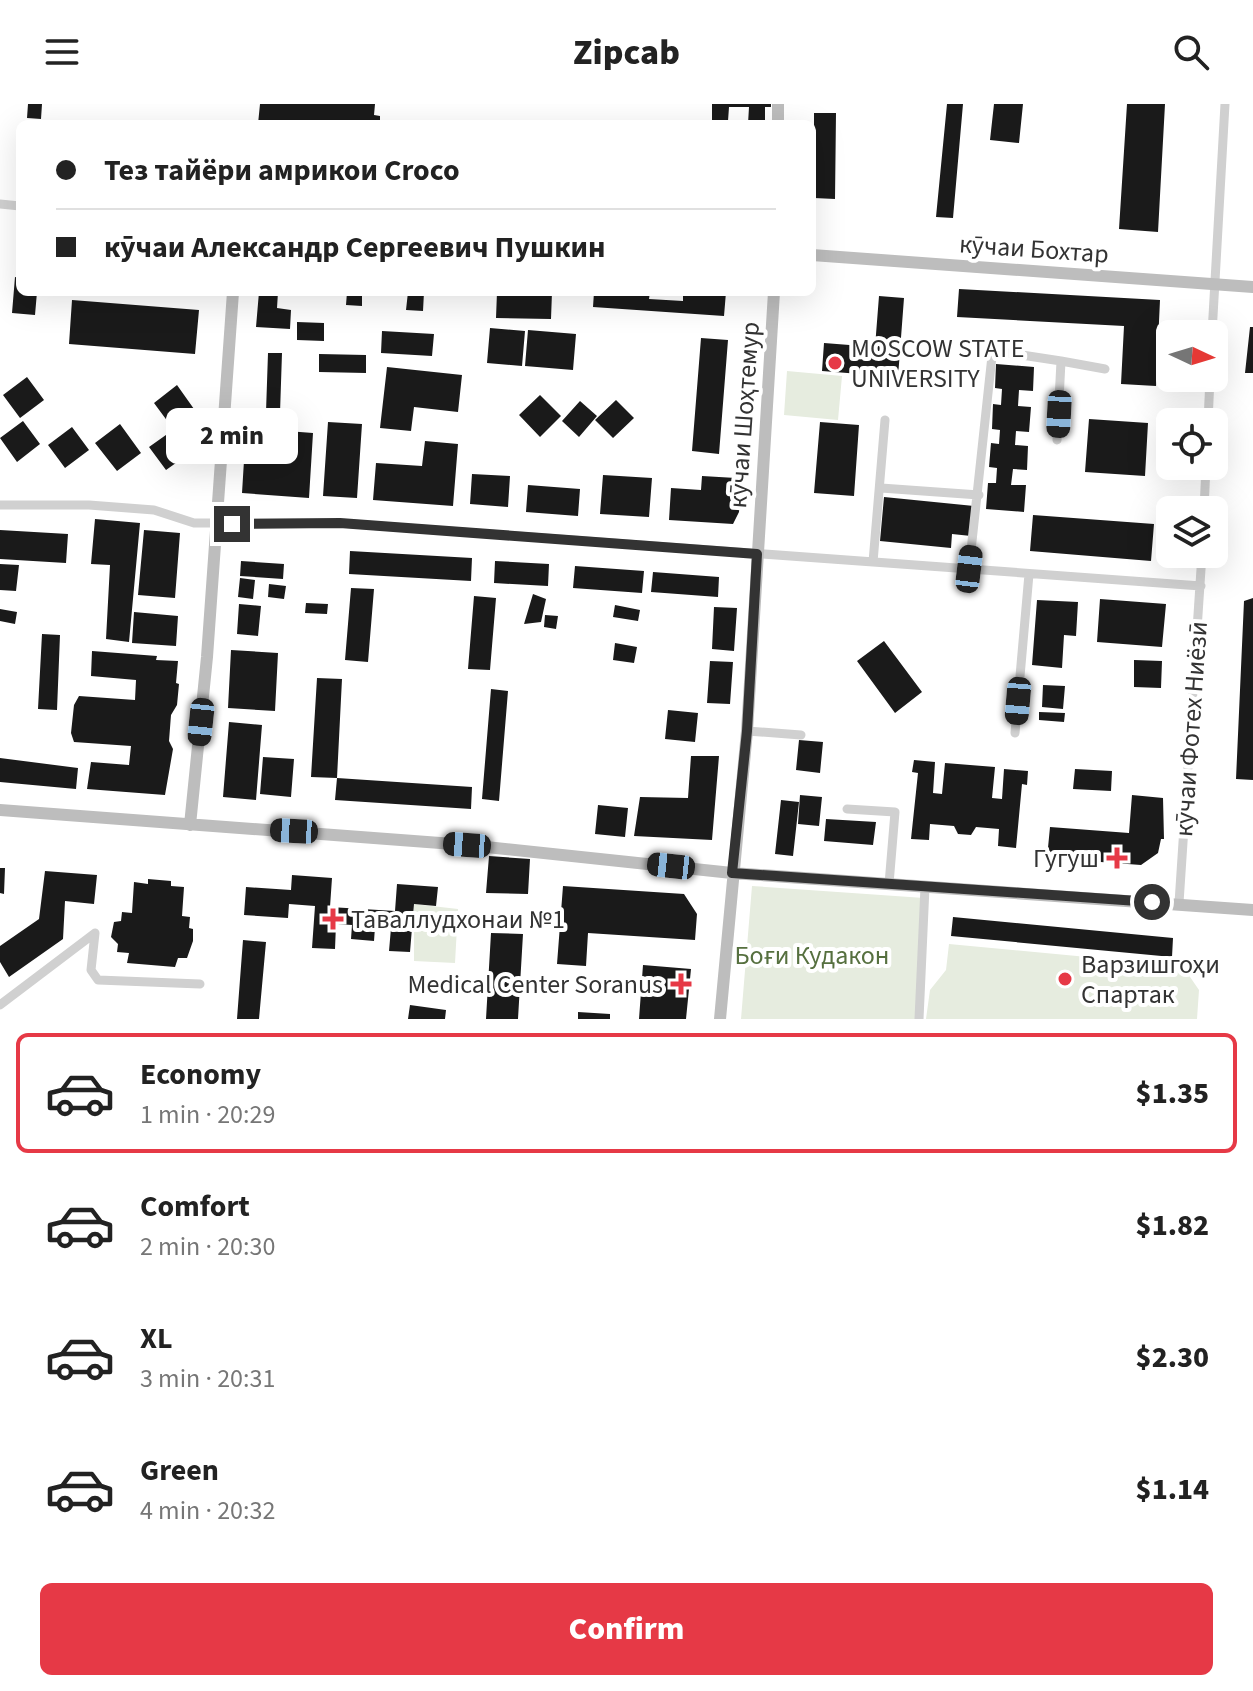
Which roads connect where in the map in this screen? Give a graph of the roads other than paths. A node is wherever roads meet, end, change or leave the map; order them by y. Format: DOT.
graph roads {
  1 [pos="1225,104"];
  2 [pos="816,255"];
  3 [pos="1214,284"];
  4 [pos="1253,287"];
  5 [pos="233,296"];
  6 [pos="774,296"];
  7 [pos="1213,320"];
  8 [pos="1061,361"];
  9 [pos="1105,369"];
  10 [pos="885,420"];
  11 [pos="1057,440"];
  12 [pos="881,488"];
  13 [pos="979,495"];
  14 [pos="0,505"];
  15 [pos="216,524"];
  16 [pos="757,554"];
  17 [pos="873,562"];
  18 [pos="1202,568"];
  19 [pos="969,569"];
  20 [pos="1029,574"];
  21 [pos="1201,586"];
  22 [pos="747,731"];
  23 [pos="1015,733"];
  24 [pos="801,735"];
  25 [pos="4,809"];
  26 [pos="847,809"];
  27 [pos="190,825"];
  28 [pos="732,873"];
  29 [pos="889,884"];
  30 [pos="925,887"];
  31 [pos="1179,903"];
  32 [pos="1253,910"];
  33 [pos="200,984"];
  34 [pos="0,1005"];
  35 [pos="720,1019"];
  36 [pos="919,1019"];
  1 -- 3 [label="street"];
  2 -- 3 [label="street, кӯчаи Бохтар"];
  3 -- 4 [label="street, кӯчаи Бохтар"];
  3 -- 7 [label="street"];
  5 -- 15 [label="street"];
  6 -- 16 [label="street, кӯчаи Шоҳтемур"];
  8 -- 9 [label="street"];
  8 -- 11 [label="street"];
  8 -- 13 [label="street"];
  10 -- 12 [label="street"];
  12 -- 13 [label="street"];
  12 -- 17 [label="street"];
  13 -- 19 [label="street"];
  14 -- 15 [label="street"];
  15 -- 16 [label="street"];
  15 -- 27 [label="street"];
  16 -- 17 [label="street"];
  16 -- 22 [label="street, кӯчаи Шоҳтемур"];
  17 -- 19 [label="street"];
  18 -- 21 [label="street, кӯчаи Фотех Ниёзӣ"];
  19 -- 20 [label="street"];
  20 -- 21 [label="street"];
  20 -- 23 [label="street"];
  21 -- 31 [label="street, кӯчаи Фотех Ниёзӣ"];
  22 -- 24 [label="street"];
  22 -- 28 [label="street, кӯчаи Шоҳтемур"];
  25 -- 27 [label="street"];
  26 -- 29 [label="street"];
  27 -- 28 [label="street"];
  28 -- 29 [label="street"];
  28 -- 35 [label="street, кӯчаи Шоҳтемур"];
  29 -- 30 [label="street"];
  30 -- 31 [label="street"];
  30 -- 36 [label="street"];
  31 -- 32 [label="street"];
  33 -- 34 [label="street"];
}
